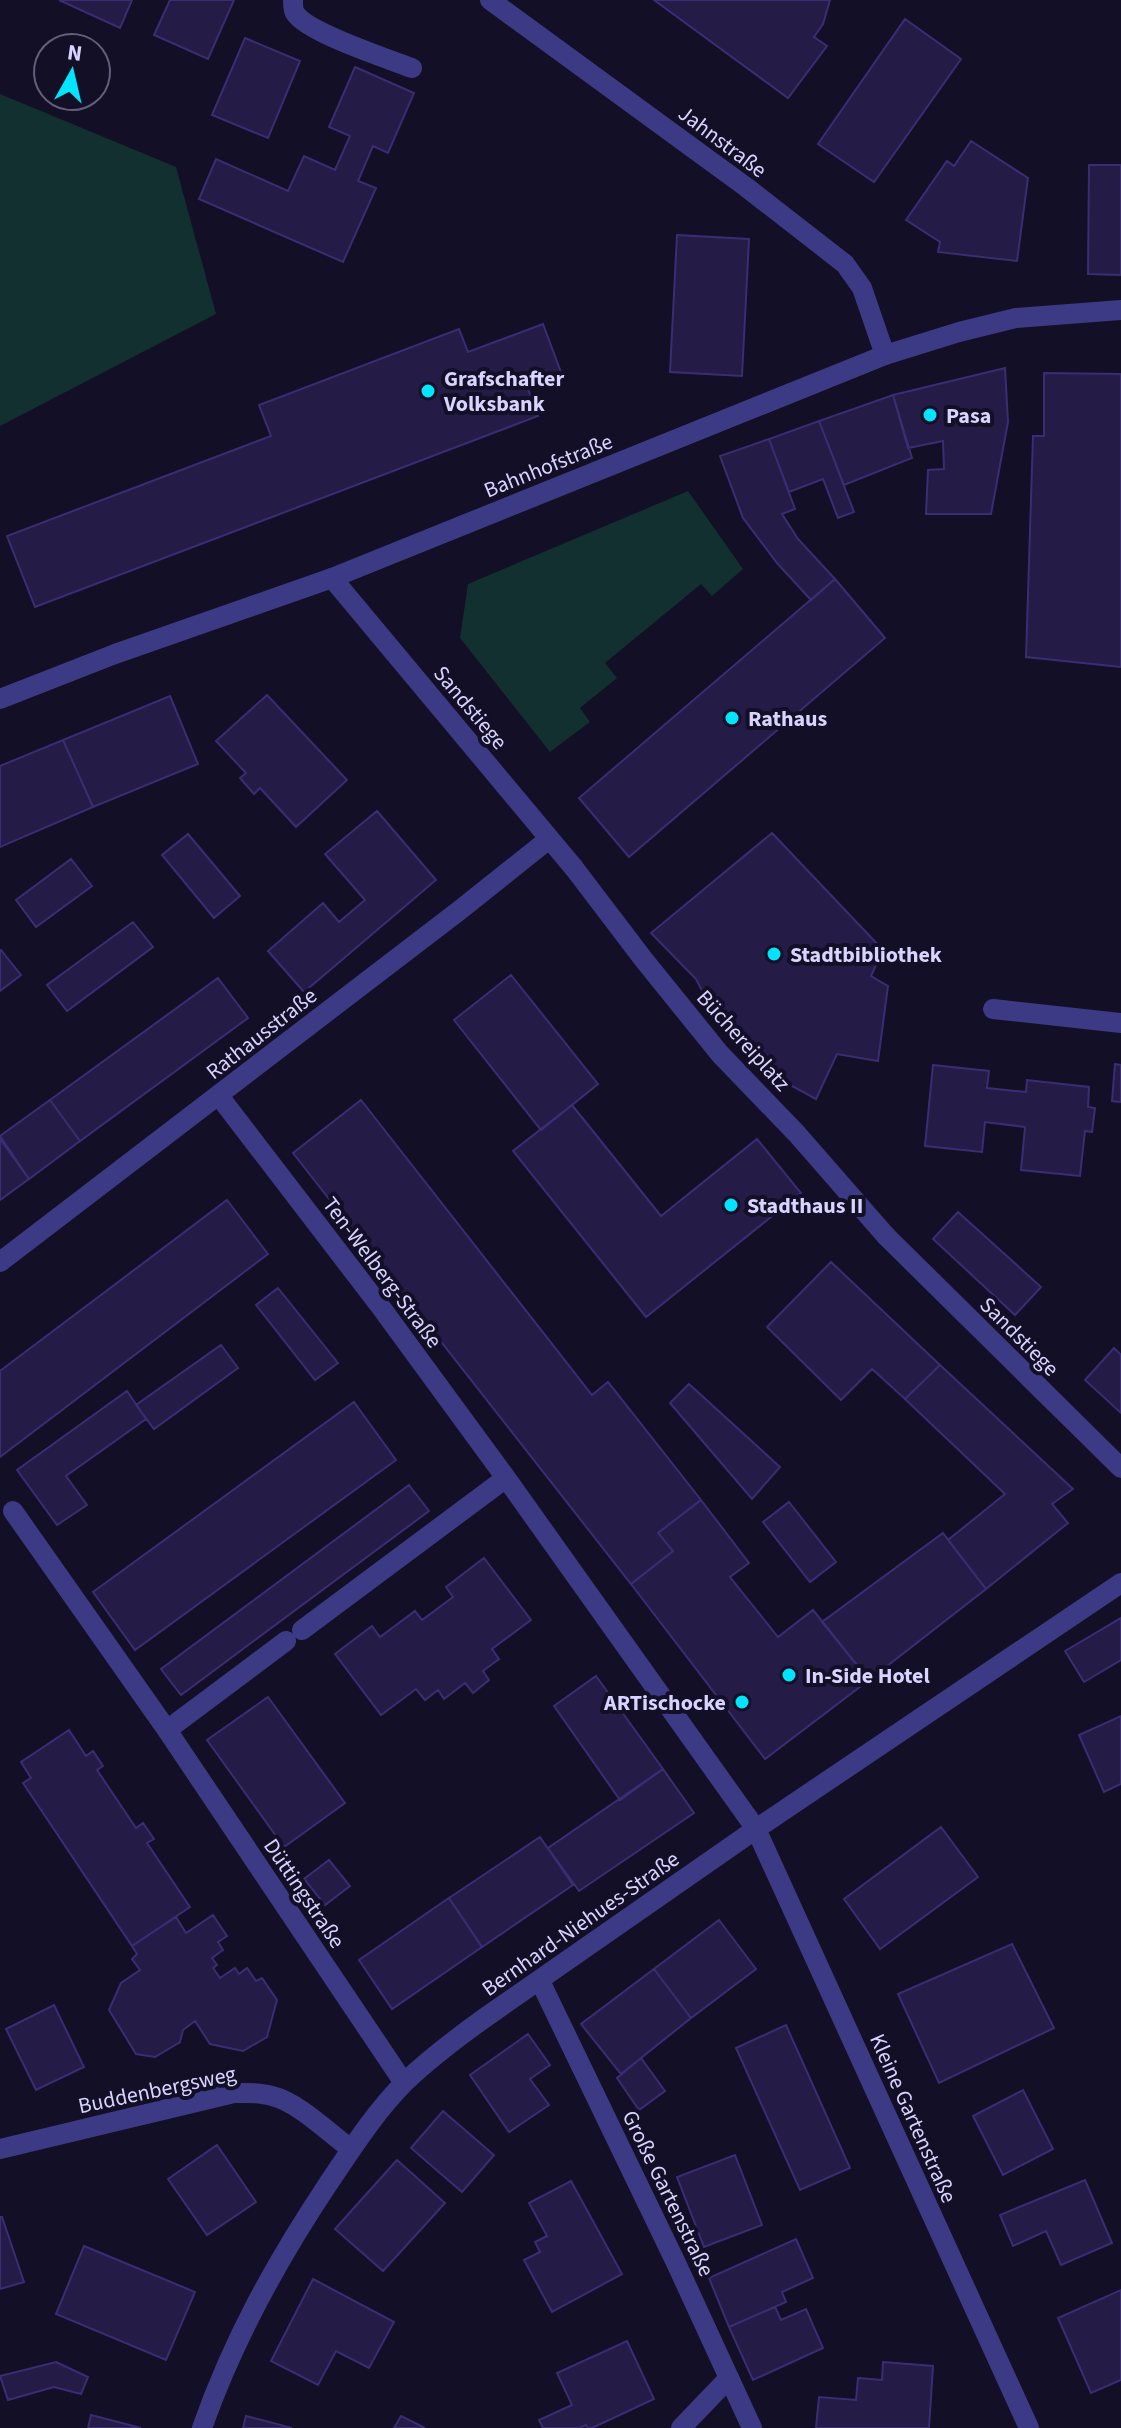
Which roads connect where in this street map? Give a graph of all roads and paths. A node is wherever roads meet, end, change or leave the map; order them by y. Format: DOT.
graph roads {
  1 [pos="293,0"];
  2 [pos="490,0"];
  3 [pos="412,68"];
  4 [pos="1121,310"];
  5 [pos="885,355"];
  6 [pos="332,578"];
  7 [pos="0,699"];
  8 [pos="549,839"];
  9 [pos="574,868"];
  10 [pos="993,1009"];
  11 [pos="1121,1023"];
  12 [pos="219,1096"];
  13 [pos="886,1236"];
  14 [pos="0,1262"];
  15 [pos="1121,1468"];
  16 [pos="506,1478"];
  17 [pos="13,1511"];
  18 [pos="1121,1583"];
  19 [pos="167,1730"];
  20 [pos="756,1829"];
  21 [pos="540,1981"];
  22 [pos="404,2083"];
  23 [pos="2,2145"];
  24 [pos="351,2149"];
  25 [pos="729,2378"];
  26 [pos="202,2428"];
  27 [pos="681,2428"];
  28 [pos="752,2428"];
  29 [pos="1029,2428"];
  1 -- 3 [label="street"];
  2 -- 5 [label="street, Jahnstraße"];
  4 -- 5 [label="street, Bahnhofstraße"];
  5 -- 6 [label="street, Bahnhofstraße"];
  6 -- 7 [label="street, Bahnhofstraße"];
  6 -- 8 [label="street, Sandstiege"];
  8 -- 9 [label="street, Sandstiege"];
  8 -- 12 [label="street, Rathausstraße"];
  9 -- 13 [label="street, Büchereiplatz"];
  10 -- 11 [label="street"];
  12 -- 14 [label="street, Rathausstraße"];
  12 -- 16 [label="street, Ten-Welberg-Straße"];
  13 -- 15 [label="street, Sandstiege"];
  16 -- 19 [label="street"];
  16 -- 20 [label="street, Ten-Welberg-Straße"];
  17 -- 19 [label="street, Düttingstraße"];
  18 -- 20 [label="street, Bernhard-Niehues-Straße"];
  19 -- 22 [label="street, Düttingstraße"];
  20 -- 21 [label="street, Bernhard-Niehues-Straße"];
  20 -- 29 [label="street, Kleine Gartenstraße"];
  21 -- 22 [label="street, Bernhard-Niehues-Straße"];
  21 -- 25 [label="street, Große Gartenstraße"];
  22 -- 24 [label="street, Bernhard-Niehues-Straße"];
  23 -- 24 [label="street, Buddenbergsweg"];
  24 -- 26 [label="street, Bernhard-Niehues-Straße"];
  25 -- 27 [label="street"];
  25 -- 28 [label="street, Große Gartenstraße"];
}
